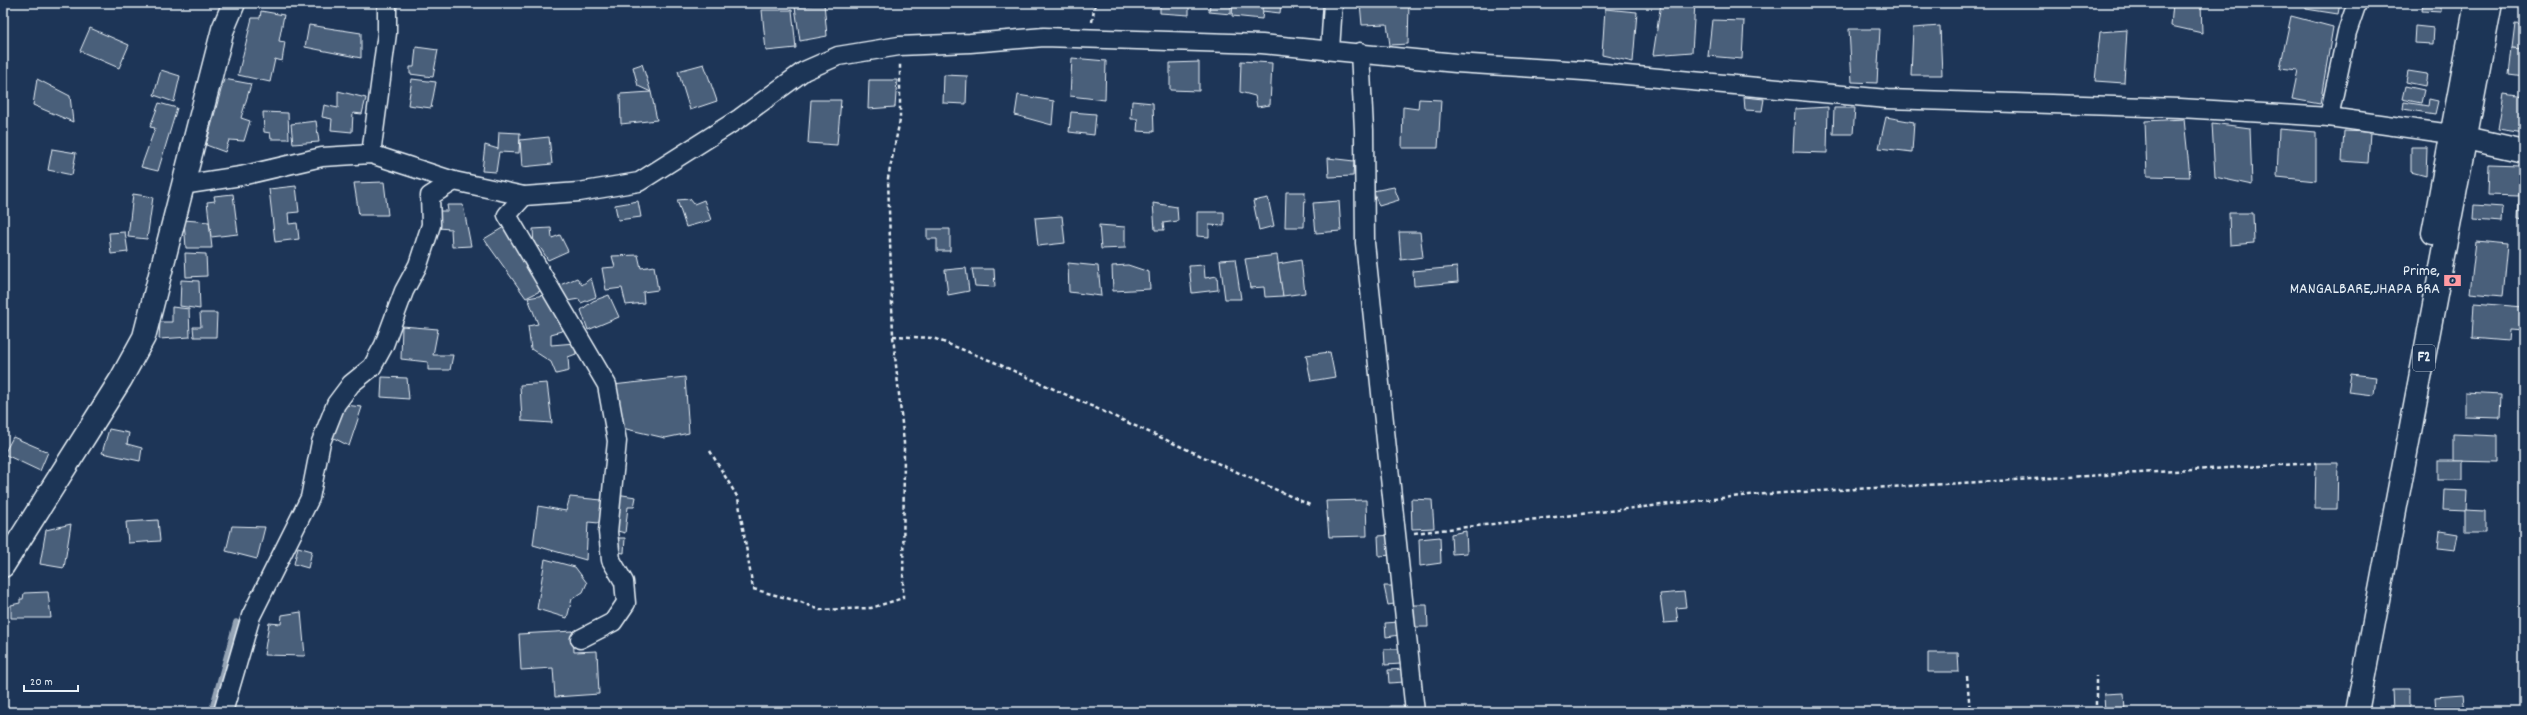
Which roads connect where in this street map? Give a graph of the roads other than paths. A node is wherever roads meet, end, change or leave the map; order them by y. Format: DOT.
graph roads {
  1 [pos="234,3"];
  2 [pos="386,3"];
  3 [pos="1333,3"];
  4 [pos="2357,3"];
  5 [pos="2476,3"];
  6 [pos="2491,3"];
  7 [pos="1330,50"];
  8 [pos="1360,52"];
  9 [pos="2329,117"];
  10 [pos="2459,136"];
  11 [pos="2524,151"];
  12 [pos="371,154"];
  13 [pos="454,181"];
  14 [pos="182,185"];
  15 [pos="524,196"];
  16 [pos="28,530"];
  17 [pos="3,543"];
  18 [pos="3,566"];
  19 [pos="580,639"];
  20 [pos="223,712"];
  21 [pos="1415,712"];
  22 [pos="2344,712"];
  23 [pos="2357,712"];
  1 -- 14 [label="main road"];
  2 -- 12 [label="street"];
  3 -- 7 [label="street"];
  4 -- 9 [label="street"];
  5 -- 10 [label="main road, F2"];
  6 -- 10 [label="main road, F2"];
  7 -- 8 [label="street"];
  7 -- 15 [label="street"];
  8 -- 9 [label="street"];
  8 -- 21 [label="street"];
  9 -- 10 [label="street"];
  10 -- 11 [label="main road"];
  10 -- 22 [label="main road, F2"];
  10 -- 23 [label="main road, F2"];
  12 -- 13 [label="street"];
  12 -- 14 [label="street"];
  13 -- 15 [label="street"];
  13 -- 20 [label="street"];
  14 -- 16 [label="main road"];
  15 -- 19 [label="street"];
  16 -- 17 [label="street"];
  16 -- 18 [label="main road"];
}
